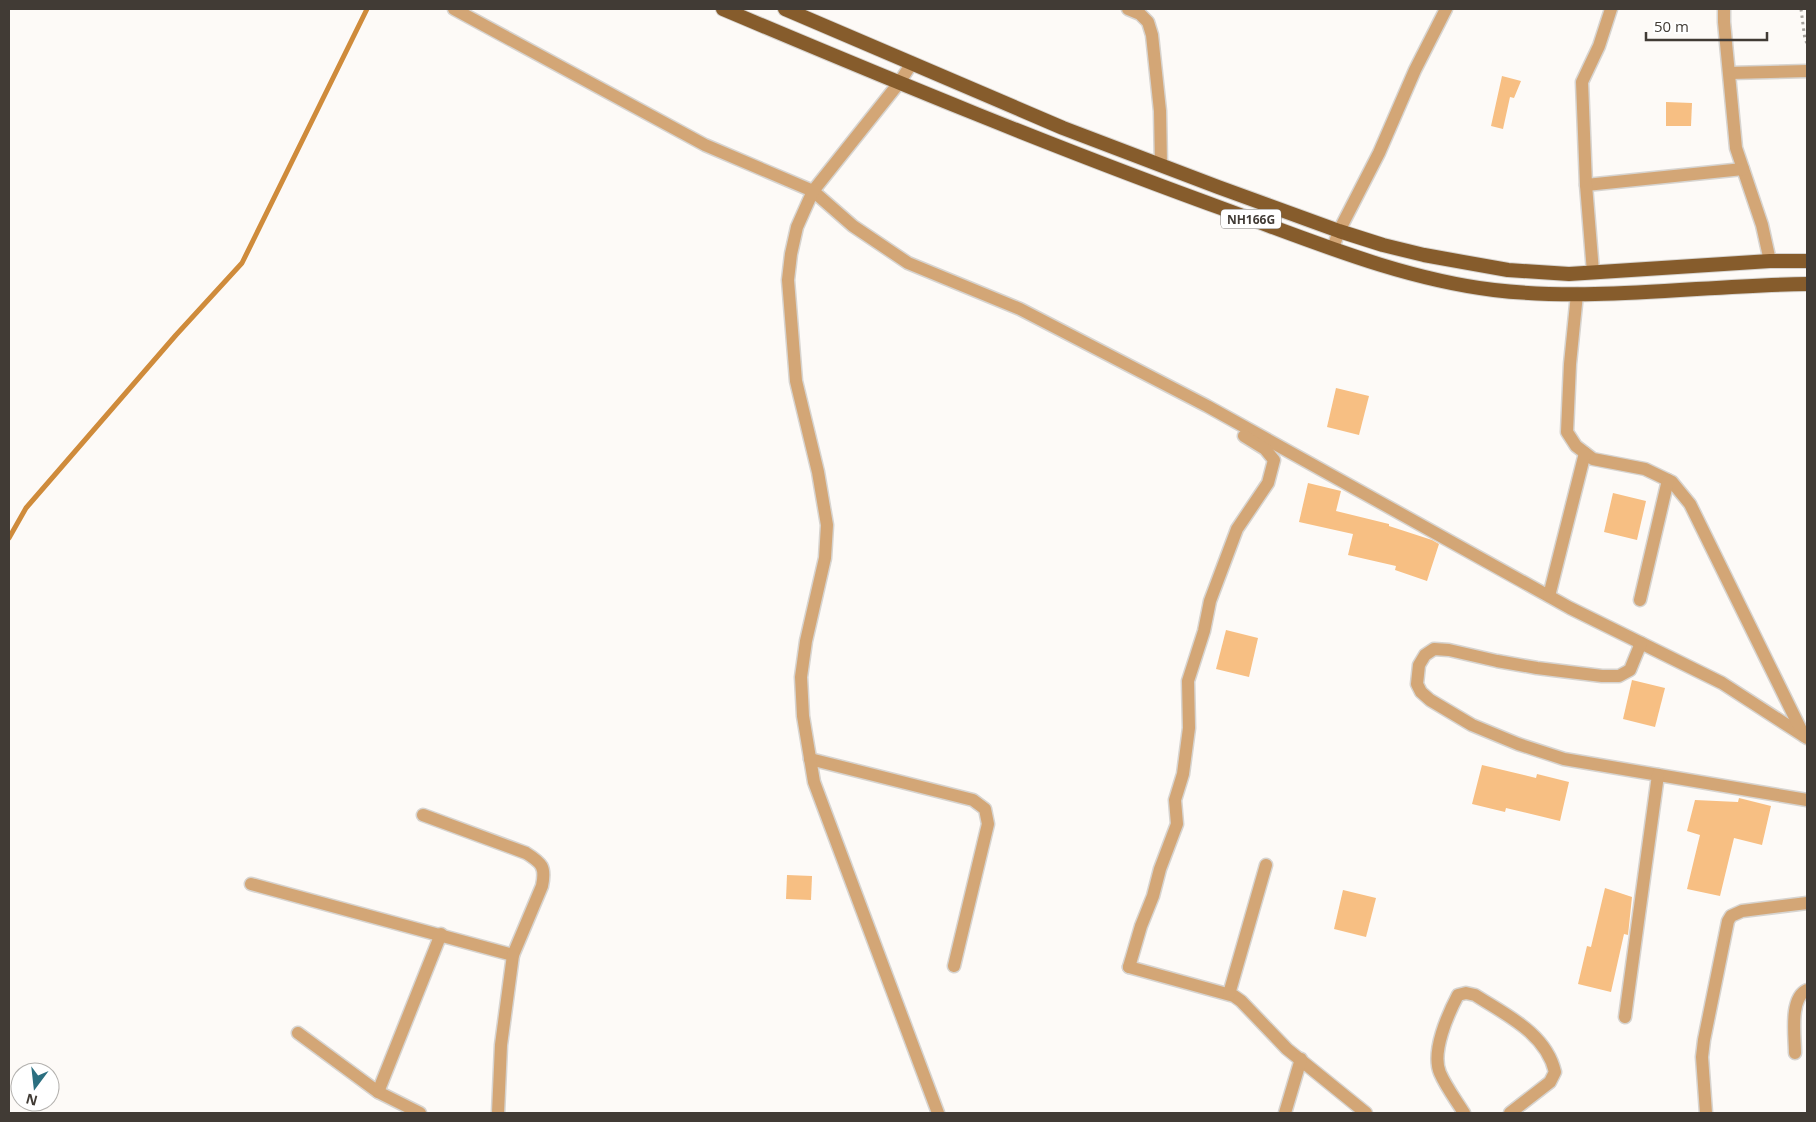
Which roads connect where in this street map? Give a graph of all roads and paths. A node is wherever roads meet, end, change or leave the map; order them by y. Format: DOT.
graph roads {
  1 [pos="454,9"];
  2 [pos="723,9"];
  3 [pos="785,9"];
  4 [pos="1128,9"];
  5 [pos="1446,9"];
  6 [pos="1611,9"];
  7 [pos="1724,9"];
  8 [pos="1801,9"];
  9 [pos="1807,43"];
  10 [pos="912,63"];
  11 [pos="1807,71"];
  12 [pos="1730,73"];
  13 [pos="898,83"];
  14 [pos="1161,165"];
  15 [pos="1743,169"];
  16 [pos="1586,185"];
  17 [pos="813,191"];
  18 [pos="1340,231"];
  19 [pos="1334,248"];
  20 [pos="1807,261"];
  21 [pos="1770,262"];
  22 [pos="1593,272"];
  23 [pos="1807,284"];
  24 [pos="1577,294"];
  25 [pos="1207,406"];
  26 [pos="1585,453"];
  27 [pos="1668,480"];
  28 [pos="1549,596"];
  29 [pos="1640,600"];
  30 [pos="1641,643"];
  31 [pos="1806,739"];
  32 [pos="810,759"];
  33 [pos="1658,775"];
  34 [pos="1807,800"];
  35 [pos="424,814"];
  36 [pos="1266,865"];
  37 [pos="251,884"];
  38 [pos="1807,903"];
  39 [pos="442,934"];
  40 [pos="513,955"];
  41 [pos="954,966"];
  42 [pos="1807,990"];
  43 [pos="1230,994"];
  44 [pos="1625,1017"];
  45 [pos="298,1033"];
  46 [pos="1795,1053"];
  47 [pos="1301,1060"];
  48 [pos="378,1092"];
  49 [pos="420,1113"];
  50 [pos="498,1113"];
  51 [pos="938,1113"];
  52 [pos="1285,1113"];
  53 [pos="1366,1113"];
  54 [pos="1464,1113"];
  55 [pos="1510,1113"];
  56 [pos="1706,1113"];
  1 -- 17 [label="street"];
  2 -- 13 [label="highway, NH166G"];
  3 -- 10 [label="highway, NH166G"];
  4 -- 14 [label="street"];
  5 -- 18 [label="street"];
  6 -- 16 [label="street"];
  7 -- 12 [label="street"];
  8 -- 9 [label="path"];
  10 -- 13 [label="street"];
  10 -- 14 [label="highway, NH166G"];
  11 -- 12 [label="street"];
  12 -- 15 [label="street"];
  13 -- 17 [label="street"];
  13 -- 19 [label="highway, NH166G"];
  14 -- 18 [label="highway, NH166G"];
  15 -- 16 [label="street"];
  15 -- 21 [label="street"];
  16 -- 22 [label="street"];
  17 -- 25 [label="street"];
  17 -- 32 [label="street"];
  18 -- 19 [label="street"];
  18 -- 22 [label="highway, NH166G"];
  19 -- 24 [label="highway, NH166G"];
  20 -- 21 [label="highway, NH166G"];
  21 -- 22 [label="highway, NH166G"];
  23 -- 24 [label="highway, NH166G"];
  24 -- 26 [label="street"];
  25 -- 28 [label="street"];
  25 -- 43 [label="street"];
  26 -- 27 [label="street"];
  26 -- 28 [label="street"];
  27 -- 29 [label="street"];
  27 -- 31 [label="street"];
  28 -- 30 [label="street"];
  30 -- 31 [label="street"];
  30 -- 33 [label="street"];
  32 -- 41 [label="street"];
  32 -- 51 [label="street"];
  33 -- 34 [label="street"];
  33 -- 44 [label="street"];
  35 -- 40 [label="street"];
  36 -- 43 [label="street"];
  37 -- 39 [label="street"];
  38 -- 56 [label="street"];
  39 -- 40 [label="street"];
  39 -- 48 [label="street"];
  40 -- 50 [label="street"];
  42 -- 46 [label="street"];
  43 -- 47 [label="street"];
  45 -- 48 [label="street"];
  47 -- 52 [label="street"];
  47 -- 53 [label="street"];
  48 -- 49 [label="street"];
  54 -- 55 [label="street"];
}
